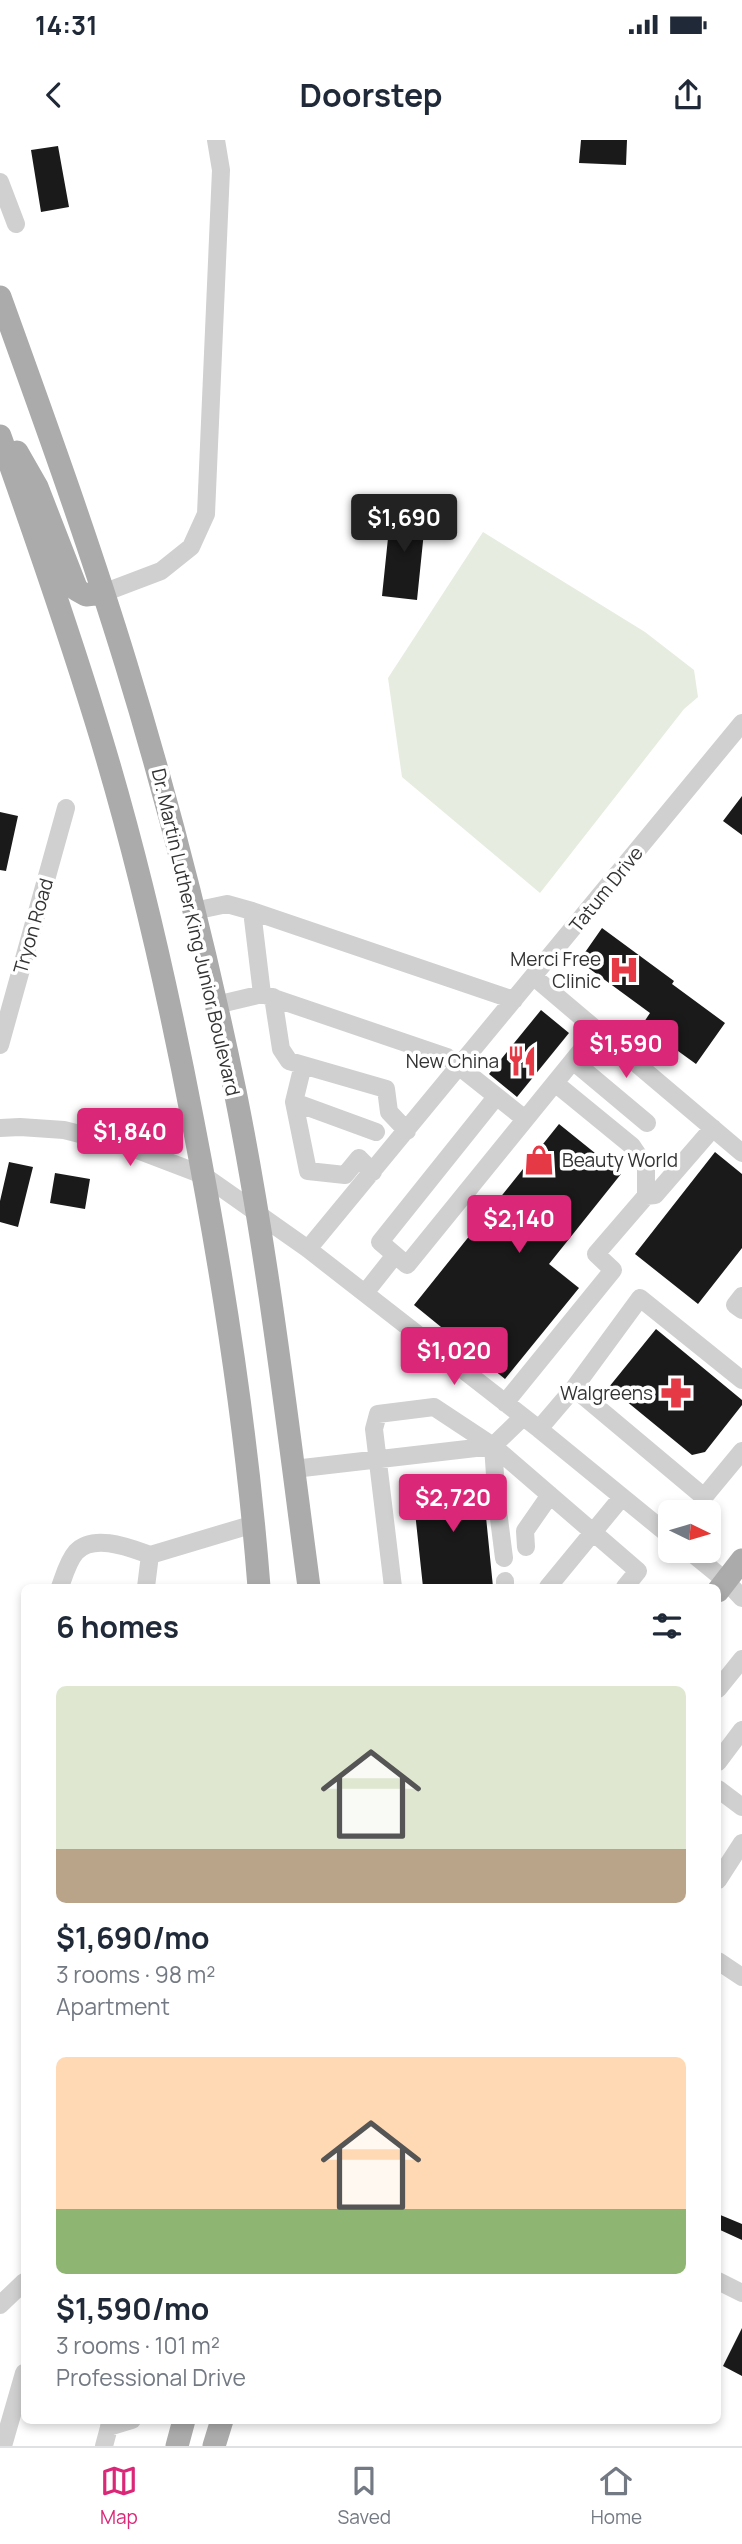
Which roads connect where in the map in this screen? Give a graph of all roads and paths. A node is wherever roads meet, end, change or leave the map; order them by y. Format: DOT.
graph roads {
  1 [pos="216,140"];
  2 [pos="0,182"];
  3 [pos="16,224"];
  4 [pos="0,297"];
  5 [pos="0,421"];
  6 [pos="0,436"];
  7 [pos="103,593"];
  8 [pos="742,723"];
  9 [pos="66,807"];
  10 [pos="194,911"];
  11 [pos="252,911"];
  12 [pos="534,978"];
  13 [pos="267,995"];
  14 [pos="514,1000"];
  15 [pos="216,1005"];
  16 [pos="597,1031"];
  17 [pos="0,1045"];
  18 [pos="573,1061"];
  19 [pos="303,1065"];
  20 [pos="460,1067"];
  21 [pos="555,1083"];
  22 [pos="496,1097"];
  23 [pos="294,1102"];
  24 [pos="389,1112"];
  25 [pos="525,1119"];
  26 [pos="648,1124"];
  27 [pos="0,1128"];
  28 [pos="713,1128"];
  29 [pos="407,1131"];
  30 [pos="376,1132"];
  31 [pos="742,1153"];
  32 [pos="359,1158"];
  33 [pos="373,1172"];
  34 [pos="203,1175"];
  35 [pos="646,1196"];
  36 [pos="258,1212"];
  37 [pos="308,1249"];
  38 [pos="395,1255"];
  39 [pos="365,1293"];
  40 [pos="742,1296"];
  41 [pos="742,1310"];
  42 [pos="742,1380"];
  43 [pos="574,1388"];
  44 [pos="505,1403"];
  45 [pos="523,1417"];
  46 [pos="539,1429"];
  47 [pos="493,1446"];
  48 [pos="742,1451"];
  49 [pos="378,1460"];
  50 [pos="293,1469"];
  51 [pos="550,1495"];
  52 [pos="621,1497"];
  53 [pos="254,1524"];
  54 [pos="658,1526"];
  55 [pos="593,1532"];
  56 [pos="526,1547"];
  57 [pos="150,1555"];
  58 [pos="504,1558"];
  59 [pos="742,1560"];
  60 [pos="700,1563"];
  61 [pos="61,1584"];
  62 [pos="146,1584"];
  63 [pos="259,1584"];
  64 [pos="309,1584"];
  65 [pos="393,1584"];
  66 [pos="550,1584"];
  67 [pos="632,1584"];
  68 [pos="720,1584"];
  69 [pos="722,1586"];
  70 [pos="742,1598"];
  71 [pos="742,1659"];
  72 [pos="721,1685"];
  73 [pos="742,1730"];
  74 [pos="721,1758"];
  75 [pos="721,1791"];
  76 [pos="742,1807"];
  77 [pos="742,1843"];
  78 [pos="721,1875"];
  79 [pos="721,1962"];
  80 [pos="739,1969"];
  81 [pos="721,2282"];
  82 [pos="21,2285"];
  83 [pos="742,2293"];
  84 [pos="0,2305"];
  85 [pos="21,2383"];
  86 [pos="110,2424"];
  87 [pos="183,2424"];
  88 [pos="221,2424"];
  89 [pos="2,2446"];
  90 [pos="104,2446"];
  91 [pos="177,2446"];
  92 [pos="214,2446"];
  1 -- 7 [label="street"];
  2 -- 3 [label="street"];
  4 -- 7 [label="main road, Dr. Martin Luther King Junior Boulevard"];
  5 -- 7 [label="main road"];
  6 -- 34 [label="main road"];
  7 -- 10 [label="main road, Dr. Martin Luther King Junior Boulevard"];
  8 -- 12 [label="street, Tatum Drive"];
  9 -- 17 [label="street, Tryon Road"];
  10 -- 11 [label="street"];
  10 -- 15 [label="main road, Dr. Martin Luther King Junior Boulevard"];
  11 -- 13 [label="street"];
  11 -- 14 [label="street"];
  12 -- 14 [label="street, Tatum Drive"];
  12 -- 16 [label="street"];
  13 -- 15 [label="street"];
  13 -- 19 [label="street"];
  13 -- 20 [label="street"];
  14 -- 20 [label="street, Tatum Drive"];
  15 -- 36 [label="main road, Dr. Martin Luther King Junior Boulevard"];
  16 -- 18 [label="street"];
  16 -- 28 [label="street"];
  18 -- 21 [label="street"];
  18 -- 26 [label="street"];
  19 -- 23 [label="street"];
  19 -- 24 [label="street"];
  20 -- 22 [label="street"];
  20 -- 29 [label="street, Tatum Drive"];
  21 -- 25 [label="street"];
  21 -- 35 [label="street"];
  22 -- 25 [label="street"];
  22 -- 38 [label="street"];
  23 -- 30 [label="street"];
  23 -- 32 [label="street"];
  24 -- 29 [label="street"];
  24 -- 30 [label="street"];
  25 -- 38 [label="street"];
  27 -- 34 [label="street"];
  28 -- 31 [label="street"];
  28 -- 35 [label="street"];
  29 -- 33 [label="street, Tatum Drive"];
  30 -- 32 [label="street"];
  32 -- 33 [label="street"];
  33 -- 37 [label="street, Tatum Drive"];
  34 -- 36 [label="street"];
  34 -- 53 [label="main road"];
  35 -- 44 [label="street"];
  36 -- 37 [label="street"];
  36 -- 50 [label="main road, Dr. Martin Luther King Junior Boulevard"];
  37 -- 39 [label="street"];
  38 -- 39 [label="street"];
  39 -- 44 [label="street"];
  40 -- 41 [label="street"];
  42 -- 43 [label="street"];
  43 -- 46 [label="street"];
  43 -- 48 [label="street"];
  44 -- 45 [label="street"];
  45 -- 46 [label="street"];
  45 -- 47 [label="street"];
  46 -- 52 [label="street"];
  47 -- 49 [label="street"];
  47 -- 49 [label="street"];
  47 -- 51 [label="street"];
  47 -- 58 [label="street"];
  49 -- 50 [label="street"];
  49 -- 65 [label="street"];
  50 -- 64 [label="main road, Dr. Martin Luther King Junior Boulevard"];
  51 -- 55 [label="street"];
  51 -- 56 [label="street"];
  52 -- 54 [label="street"];
  52 -- 55 [label="street"];
  53 -- 57 [label="street"];
  53 -- 63 [label="main road"];
  55 -- 66 [label="street"];
  55 -- 67 [label="street"];
  57 -- 61 [label="street"];
  57 -- 62 [label="street"];
  59 -- 69 [label="main road"];
  60 -- 68 [label="street"];
  69 -- 70 [label="street"];
  71 -- 72 [label="street"];
  73 -- 74 [label="street"];
  75 -- 76 [label="street"];
  77 -- 78 [label="street"];
  79 -- 80 [label="street"];
  81 -- 83 [label="street"];
  82 -- 84 [label="street"];
  85 -- 89 [label="street"];
  86 -- 90 [label="street"];
  87 -- 91 [label="main road"];
  88 -- 92 [label="main road"];
}
